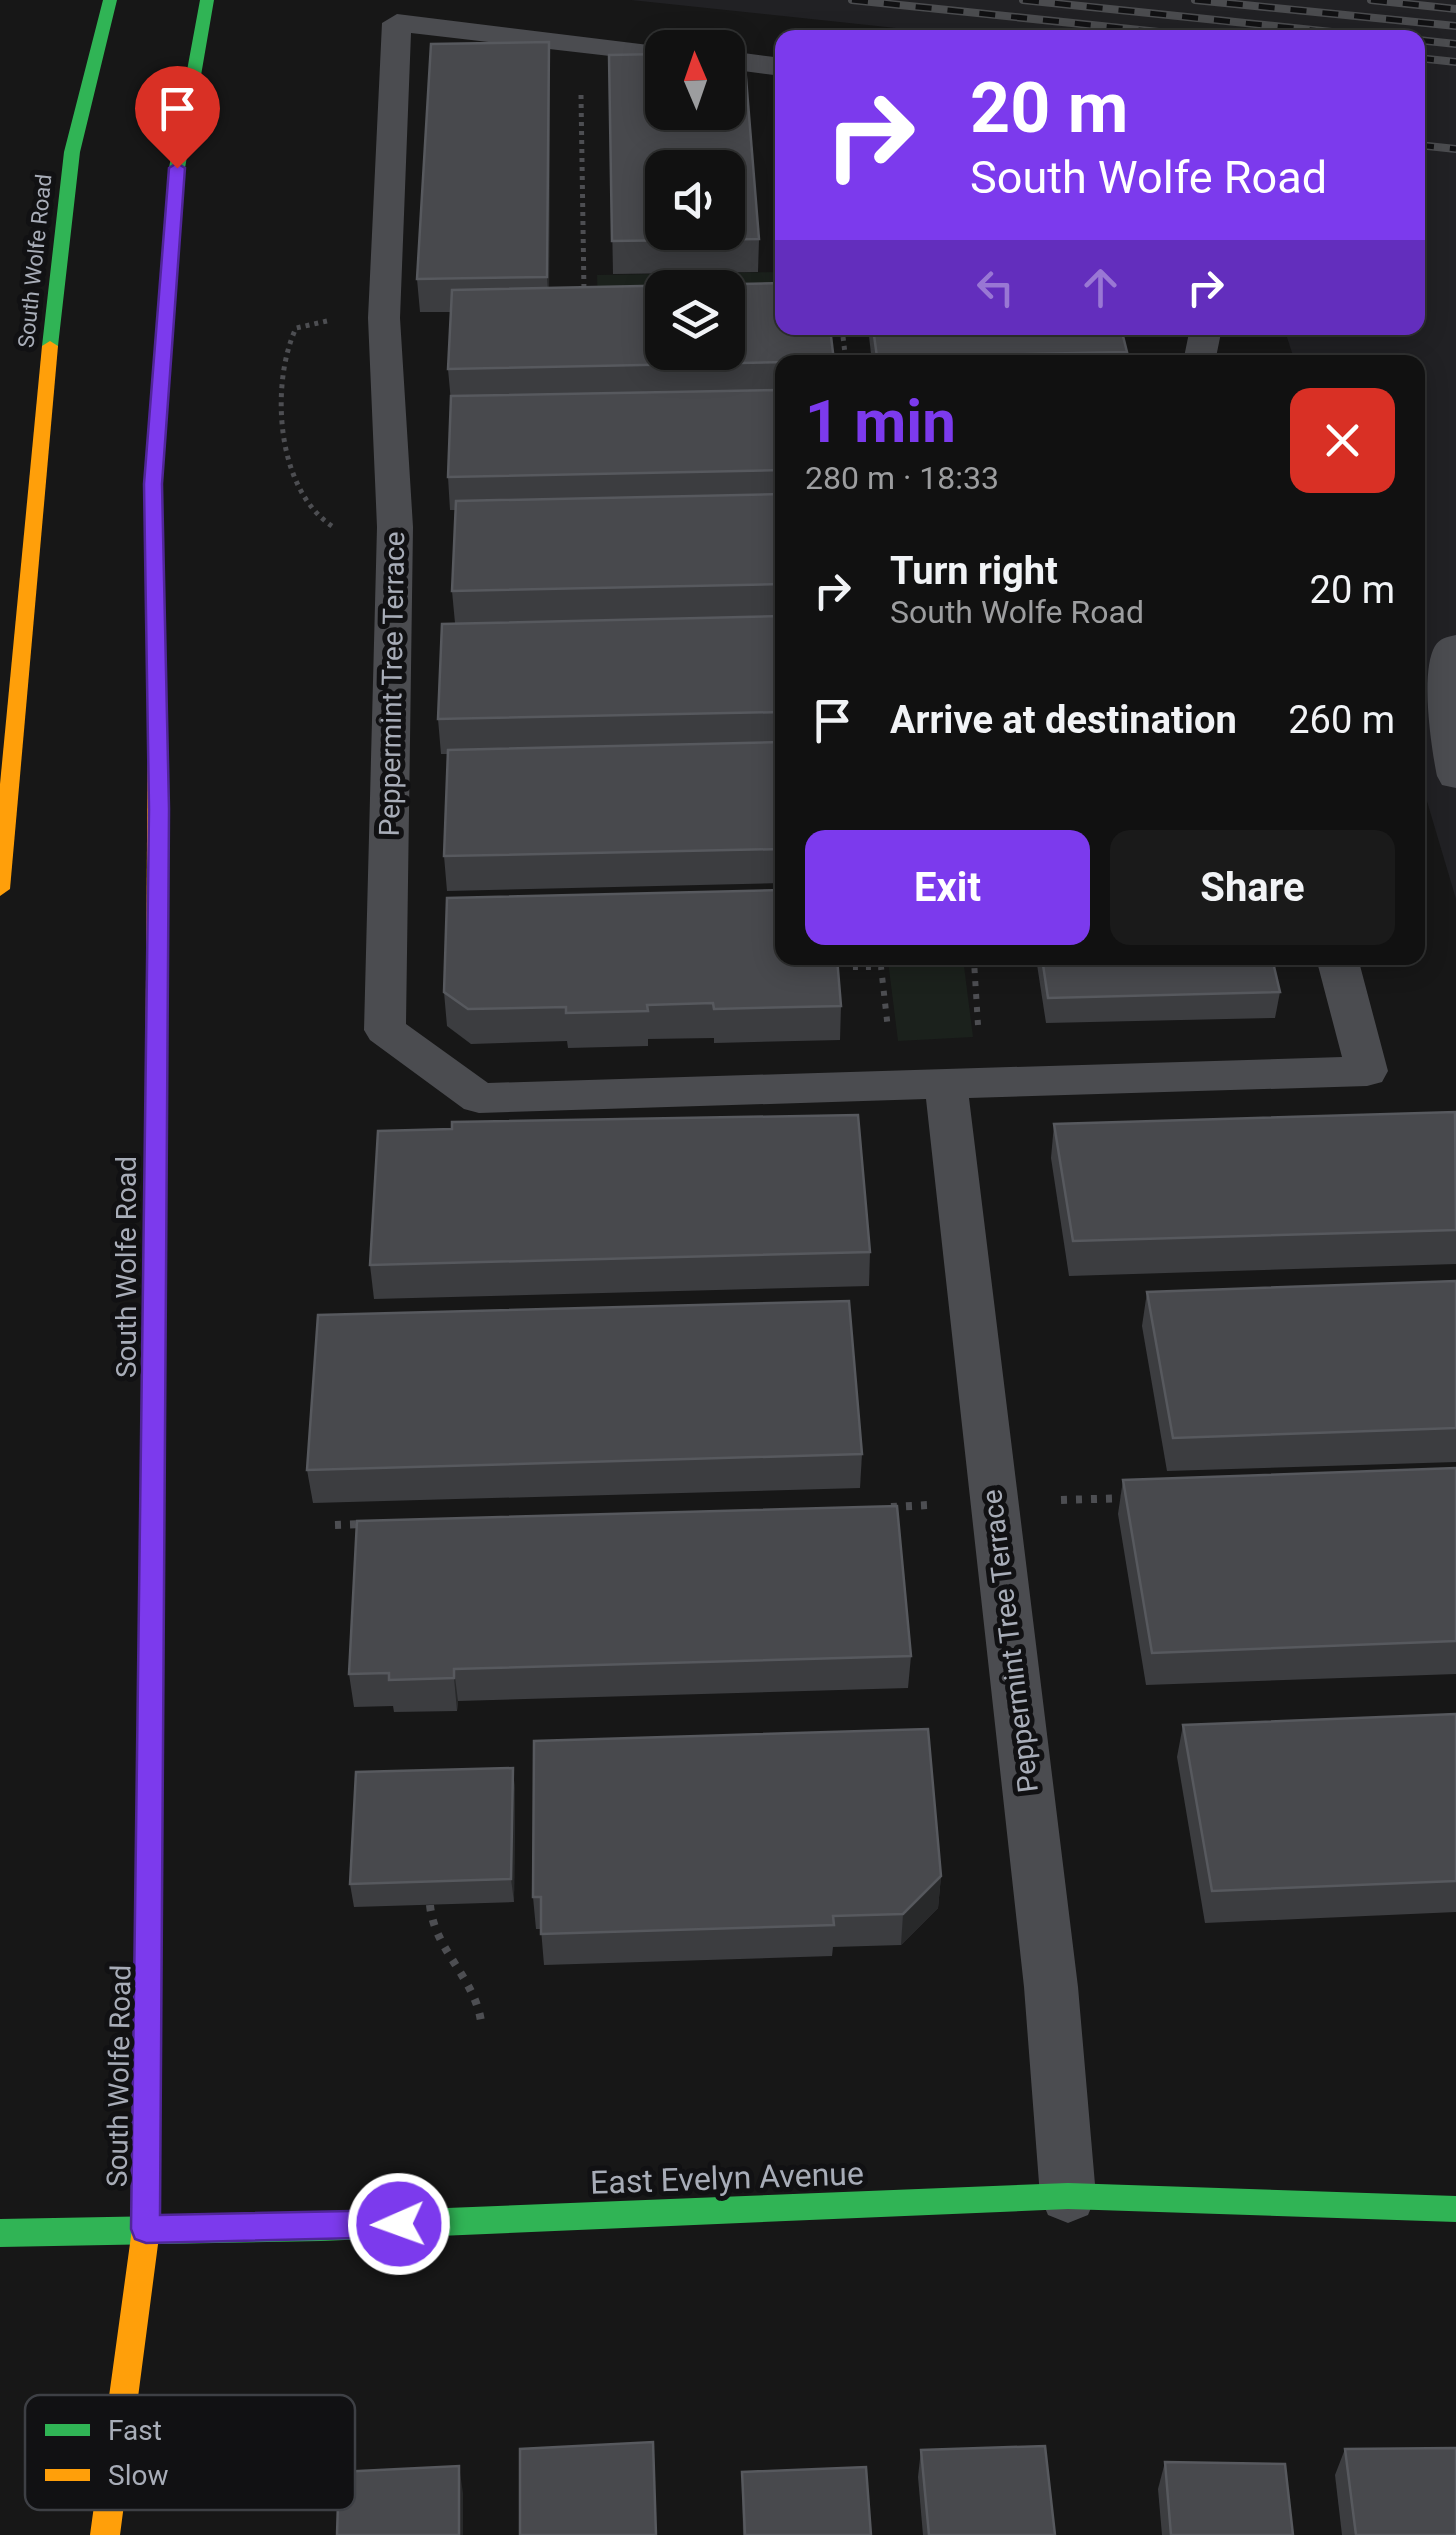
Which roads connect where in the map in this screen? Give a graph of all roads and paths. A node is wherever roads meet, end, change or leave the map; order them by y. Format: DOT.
graph roads {
  1 [pos="110,0"];
  2 [pos="207,0"];
  3 [pos="580,44"];
  4 [pos="645,51"];
  5 [pos="745,62"];
  6 [pos="775,65"];
  7 [pos="584,294"];
  8 [pos="384,318"];
  9 [pos="396,528"];
  10 [pos="1456,646"];
  11 [pos="1456,776"];
  12 [pos="0,889"];
  13 [pos="849,965"];
  14 [pos="974,965"];
  15 [pos="1339,965"];
  16 [pos="946,1086"];
  17 [pos="1139,1497"];
  18 [pos="994,1503"];
  19 [pos="874,1507"];
  20 [pos="375,1524"];
  21 [pos="335,1525"];
  22 [pos="430,1904"];
  23 [pos="481,2021"];
  24 [pos="1068,2196"];
  25 [pos="1456,2209"];
  26 [pos="146,2229"];
  27 [pos="0,2232"];
  28 [pos="124,2395"];
  29 [pos="108,2510"];
  30 [pos="105,2535"];
  1 -- 12 [label="main road, South Wolfe Road"];
  2 -- 26 [label="main road, South Wolfe Road"];
  3 -- 4 [label="lane, Peppermint Tree Terrace"];
  3 -- 7 [label="path"];
  3 -- 8 [label="lane, Peppermint Tree Terrace"];
  5 -- 6 [label="lane"];
  8 -- 9 [label="lane, Peppermint Tree Terrace"];
  8 -- 9 [label="path"];
  9 -- 16 [label="lane, Peppermint Tree Terrace"];
  10 -- 11 [label="lane"];
  13 -- 16 [label="path"];
  14 -- 16 [label="path"];
  15 -- 16 [label="lane, Peppermint Tree Terrace"];
  16 -- 18 [label="lane, Peppermint Tree Terrace"];
  17 -- 18 [label="path"];
  18 -- 19 [label="path"];
  18 -- 24 [label="lane, Peppermint Tree Terrace"];
  20 -- 21 [label="path"];
  22 -- 23 [label="path"];
  24 -- 25 [label="main road, East Evelyn Avenue"];
  24 -- 26 [label="main road, East Evelyn Avenue"];
  26 -- 27 [label="main road, East Evelyn Avenue"];
  26 -- 28 [label="main road, South Wolfe Road"];
  29 -- 30 [label="main road, South Wolfe Road"];
}
